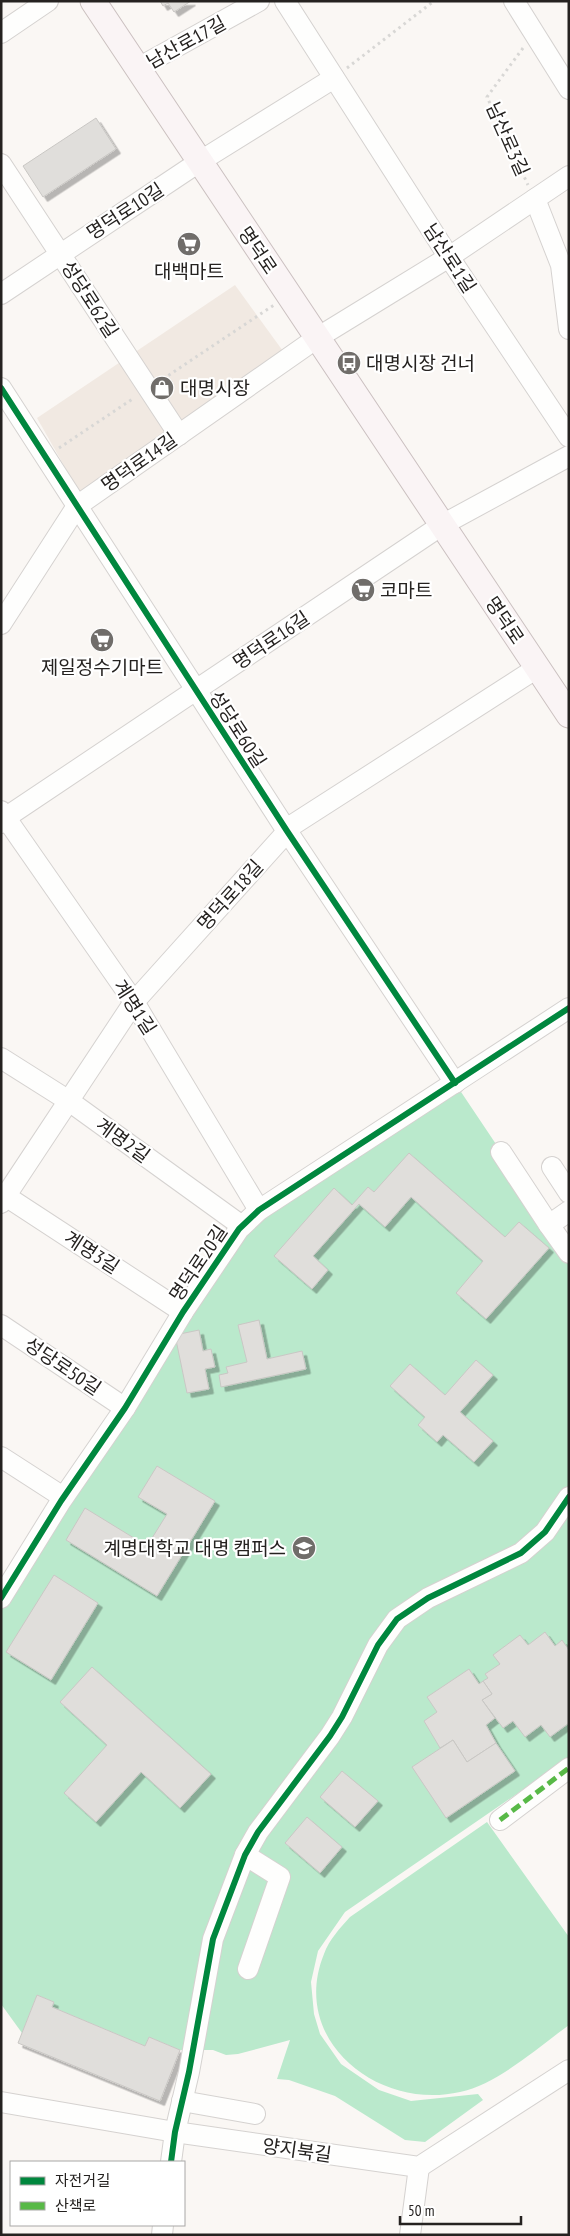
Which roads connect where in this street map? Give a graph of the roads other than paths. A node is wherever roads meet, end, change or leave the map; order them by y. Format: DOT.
graph roads {
  1 [pos="48,1"];
  2 [pos="93,1"];
  3 [pos="260,1"];
  4 [pos="285,1"];
  5 [pos="514,1"];
  6 [pos="1,33"];
  7 [pos="138,68"];
  8 [pos="334,78"];
  9 [pos="569,89"];
  10 [pos="199,162"];
  11 [pos="1,164"];
  12 [pos="569,176"];
  13 [pos="535,199"];
  14 [pos="60,253"];
  15 [pos="449,257"];
  16 [pos="1,294"];
  17 [pos="569,329"];
  18 [pos="317,338"];
  19 [pos="1,388"];
  20 [pos="179,435"];
  21 [pos="569,437"];
  22 [pos="569,456"];
  23 [pos="77,506"];
  24 [pos="442,525"];
  25 [pos="1,624"];
  26 [pos="537,668"];
  27 [pos="195,690"];
  28 [pos="569,715"];
  29 [pos="2,817"];
  30 [pos="287,832"];
  31 [pos="134,1002"];
  32 [pos="566,1015"];
  33 [pos="1,1058"];
  34 [pos="455,1083"];
  35 [pos="69,1101"];
  36 [pos="501,1152"];
  37 [pos="552,1167"];
  38 [pos="569,1193"];
  39 [pos="3,1197"];
  40 [pos="259,1210"];
  41 [pos="569,1211"];
  42 [pos="549,1225"];
  43 [pos="242,1226"];
  44 [pos="569,1253"];
  45 [pos="183,1312"];
  46 [pos="1,1325"];
  47 [pos="125,1408"];
  48 [pos="1,1457"];
  49 [pos="63,1497"];
  50 [pos="569,1497"];
  51 [pos="2,1595"];
  52 [pos="569,1768"];
  53 [pos="500,1820"];
  54 [pos="245,1854"];
  55 [pos="248,1969"];
  56 [pos="569,2070"];
  57 [pos="182,2101"];
  58 [pos="1,2102"];
  59 [pos="255,2114"];
  60 [pos="175,2132"];
  61 [pos="171,2161"];
  62 [pos="418,2167"];
  63 [pos="410,2235"];
  1 -- 6 [label="street"];
  2 -- 7 [label="main road, 명덕로"];
  3 -- 7 [label="street, 남산로17길"];
  4 -- 8 [label="street, 남산로1길"];
  5 -- 9 [label="street"];
  7 -- 10 [label="main road, 명덕로"];
  8 -- 10 [label="street"];
  8 -- 15 [label="street, 남산로1길"];
  10 -- 14 [label="street, 명덕로10길"];
  10 -- 18 [label="main road, 명덕로"];
  11 -- 14 [label="street, 성당로62길"];
  12 -- 13 [label="street, 남산로3길"];
  13 -- 15 [label="street, 남산로3길"];
  13 -- 17 [label="street, 남산로3길"];
  14 -- 16 [label="street, 명덕로10길"];
  14 -- 20 [label="street, 성당로62길"];
  15 -- 18 [label="street"];
  15 -- 21 [label="street, 남산로1길"];
  18 -- 20 [label="street, 명덕로14길"];
  18 -- 24 [label="main road, 명덕로"];
  19 -- 23 [label="street, 성당로60길"];
  20 -- 23 [label="street, 명덕로14길"];
  22 -- 24 [label="street"];
  23 -- 25 [label="street, 명덕로14길"];
  23 -- 27 [label="street, 성당로60길"];
  24 -- 26 [label="main road, 명덕로"];
  24 -- 27 [label="street, 명덕로16길"];
  26 -- 28 [label="main road, 명덕로"];
  26 -- 30 [label="street, 명덕로18길"];
  27 -- 29 [label="street, 명덕로16길"];
  27 -- 30 [label="street, 성당로60길"];
  29 -- 31 [label="street, 계명1길"];
  30 -- 31 [label="street, 명덕로18길"];
  30 -- 34 [label="street, 성당로60길"];
  31 -- 35 [label="street, 명덕로18길"];
  31 -- 40 [label="street, 계명1길"];
  32 -- 34 [label="street, 명덕로20길"];
  33 -- 35 [label="street, 계명2길"];
  34 -- 40 [label="street, 명덕로20길"];
  35 -- 39 [label="street, 명덕로18길"];
  35 -- 43 [label="street, 계명2길"];
  36 -- 42 [label="street"];
  37 -- 38 [label="street"];
  39 -- 45 [label="street, 계명3길"];
  40 -- 43 [label="street, 명덕로20길"];
  41 -- 42 [label="street"];
  42 -- 44 [label="street"];
  43 -- 45 [label="street, 명덕로20길"];
  45 -- 47 [label="street, 명덕로20길"];
  46 -- 47 [label="street, 성당로50길"];
  47 -- 49 [label="street, 명덕로20길"];
  48 -- 49 [label="street"];
  49 -- 51 [label="street, 명덕로20길"];
  50 -- 54 [label="street"];
  52 -- 53 [label="street"];
  54 -- 55 [label="street"];
  54 -- 57 [label="street"];
  56 -- 62 [label="street"];
  57 -- 59 [label="street"];
  57 -- 60 [label="street"];
  58 -- 60 [label="street, 양지북길"];
  60 -- 61 [label="street"];
  60 -- 62 [label="street, 양지북길"];
  62 -- 63 [label="street"];
}
